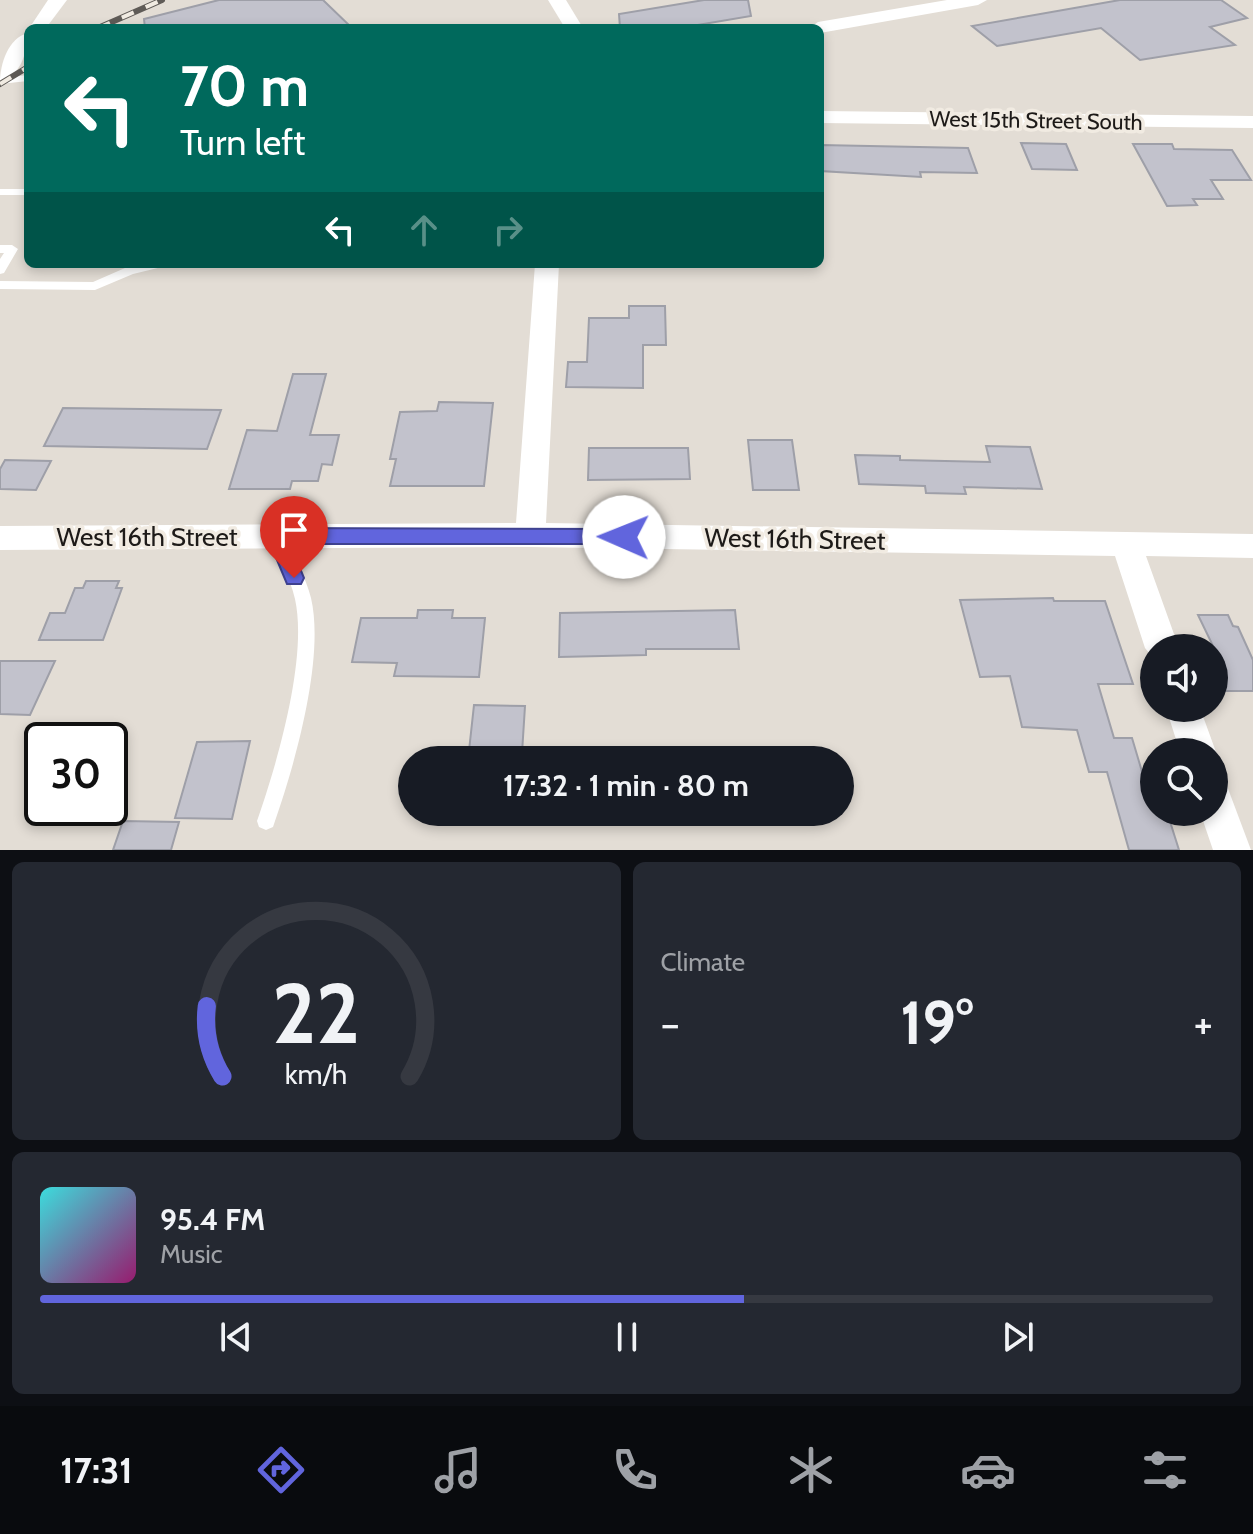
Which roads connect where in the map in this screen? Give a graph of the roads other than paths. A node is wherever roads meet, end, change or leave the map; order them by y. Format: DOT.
graph roads {
  1 [pos="58,0"];
  2 [pos="557,0"];
  3 [pos="978,0"];
  4 [pos="39,24"];
  5 [pos="572,24"];
  6 [pos="824,27"];
  7 [pos="24,45"];
  8 [pos="24,78"];
  9 [pos="0,79"];
  10 [pos="824,117"];
  11 [pos="1253,122"];
  12 [pos="0,192"];
  13 [pos="24,192"];
  14 [pos="6,249"];
  15 [pos="141,268"];
  16 [pos="547,268"];
  17 [pos="0,270"];
  18 [pos="0,285"];
  19 [pos="530,535"];
  20 [pos="277,536"];
  21 [pos="0,538"];
  22 [pos="1126,544"];
  23 [pos="1253,546"];
  24 [pos="1157,634"];
  25 [pos="266,821"];
  26 [pos="1224,826"];
  27 [pos="1232,850"];
  1 -- 4 [label="street"];
  2 -- 5 [label="street"];
  3 -- 6 [label="street"];
  7 -- 9 [label="street"];
  8 -- 9 [label="lane"];
  10 -- 11 [label="street, West 15th Street South"];
  12 -- 13 [label="lane"];
  14 -- 17 [label="lane"];
  15 -- 18 [label="lane"];
  16 -- 19 [label="street"];
  19 -- 20 [label="street, West 16th Street"];
  19 -- 22 [label="street, West 16th Street"];
  20 -- 21 [label="street, West 16th Street"];
  20 -- 25 [label="lane"];
  22 -- 23 [label="street, West 16th Street"];
  22 -- 24 [label="street"];
  26 -- 27 [label="street"];
}
